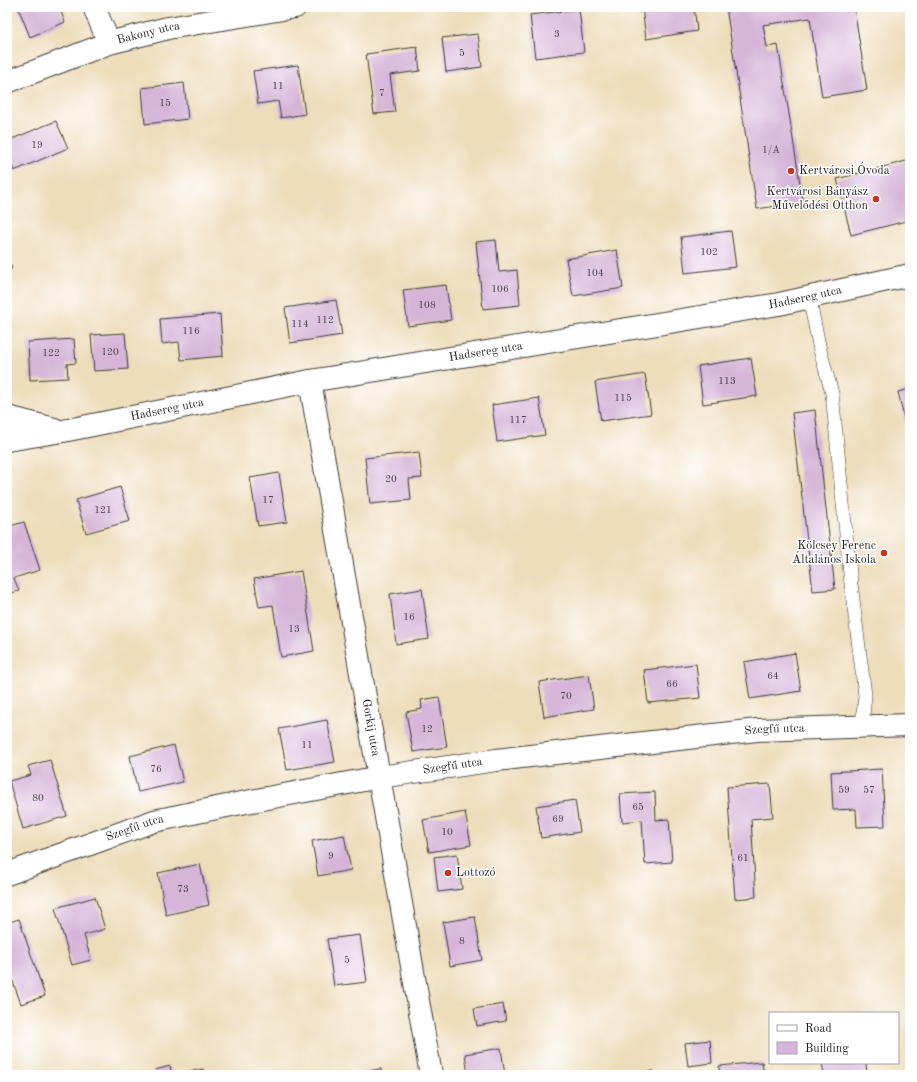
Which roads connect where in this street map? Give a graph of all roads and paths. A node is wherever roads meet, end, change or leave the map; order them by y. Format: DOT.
graph roads {
  1 [pos="94,7"];
  2 [pos="295,7"];
  3 [pos="108,43"];
  4 [pos="7,82"];
  5 [pos="910,275"];
  6 [pos="809,297"];
  7 [pos="310,381"];
  8 [pos="7,417"];
  9 [pos="63,431"];
  10 [pos="7,440"];
  11 [pos="910,725"];
  12 [pos="862,727"];
  13 [pos="380,777"];
  14 [pos="7,874"];
  15 [pos="431,1075"];
  1 -- 3 [label="street"];
  2 -- 3 [label="street, Bakony utca"];
  3 -- 4 [label="street, Bakony utca"];
  5 -- 6 [label="street, Hadsereg utca"];
  6 -- 7 [label="street, Hadsereg utca"];
  6 -- 12 [label="lane"];
  7 -- 9 [label="street, Hadsereg utca"];
  7 -- 13 [label="street, Gorkij utca"];
  8 -- 9 [label="street, Hadsereg utca"];
  9 -- 10 [label="street, Hadsereg utca"];
  11 -- 12 [label="street, Szegfű utca"];
  12 -- 13 [label="street, Szegfű utca"];
  13 -- 14 [label="street, Szegfű utca"];
  13 -- 15 [label="street, Gorkij utca"];
}
